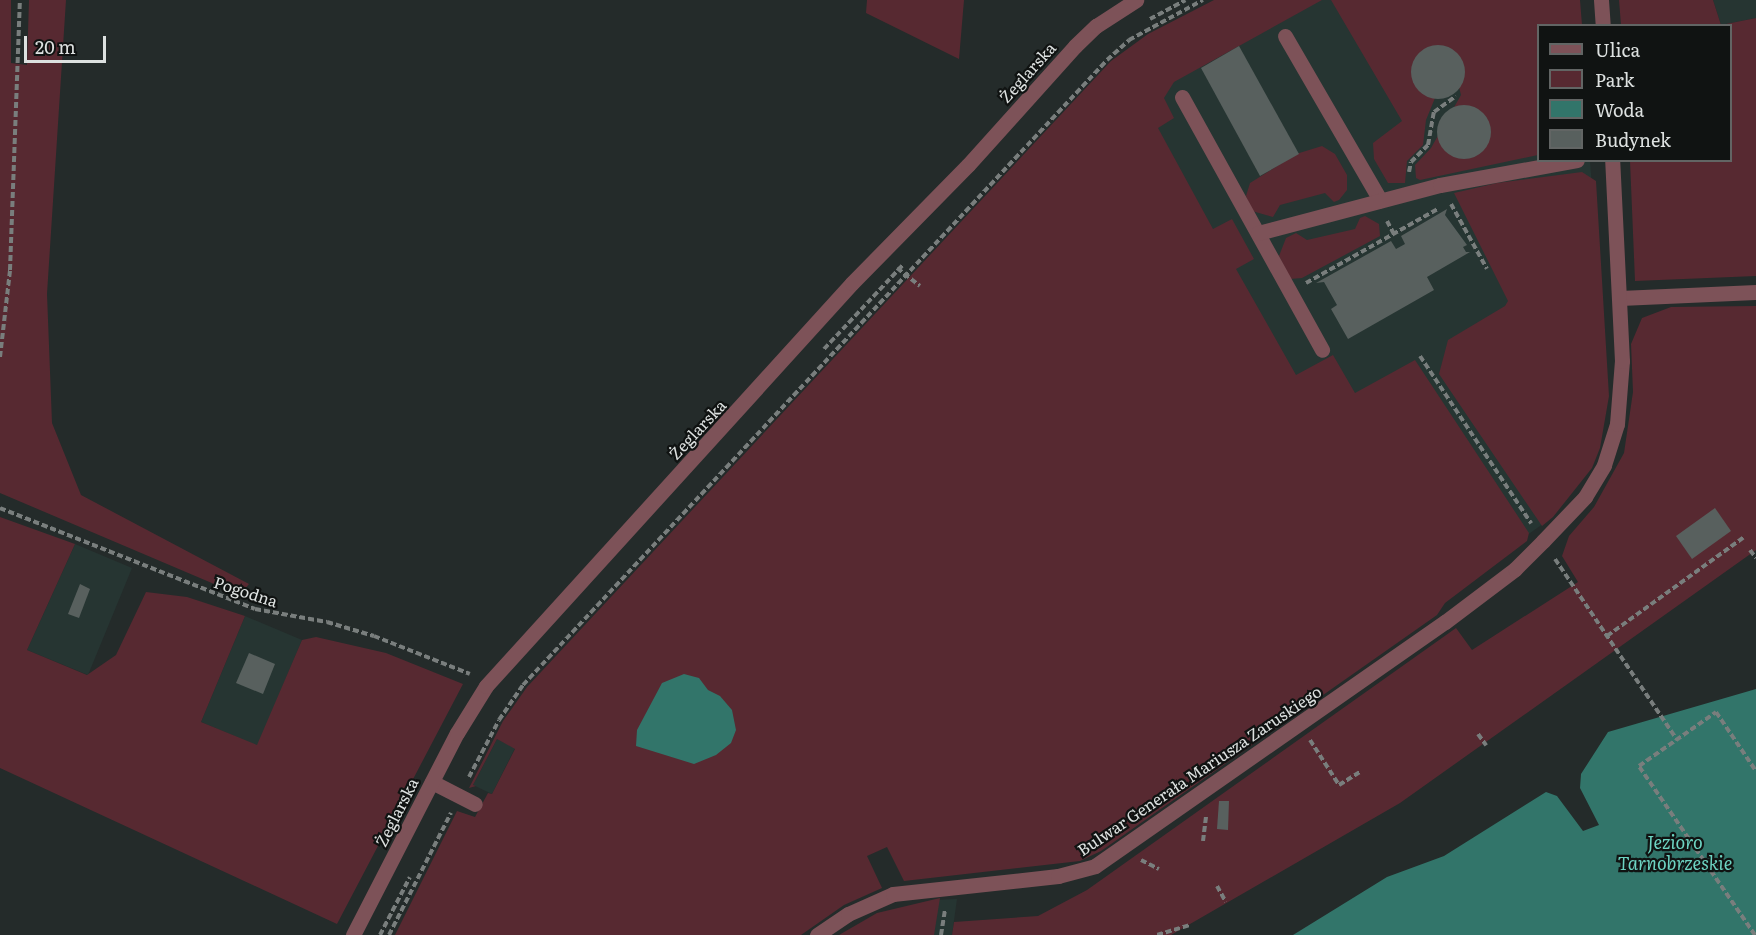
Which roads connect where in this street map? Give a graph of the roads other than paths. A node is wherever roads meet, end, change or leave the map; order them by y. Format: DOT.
graph roads {
  1 [pos="1136,0"];
  2 [pos="1601,0"];
  3 [pos="1606,0"];
  4 [pos="1603,24"];
  5 [pos="1285,36"];
  6 [pos="1182,97"];
  7 [pos="1566,162"];
  8 [pos="1612,162"];
  9 [pos="1380,200"];
  10 [pos="1258,233"];
  11 [pos="1756,292"];
  12 [pos="1620,298"];
  13 [pos="1322,350"];
  14 [pos="432,782"];
  15 [pos="475,804"];
  16 [pos="353,935"];
  17 [pos="817,935"];
  1 -- 14 [label="street, Żeglarska"];
  2 -- 3 [label="street"];
  2 -- 4 [label="street"];
  5 -- 9 [label="street"];
  6 -- 10 [label="street"];
  7 -- 9 [label="street"];
  8 -- 12 [label="street, Bulwar Generała Mariusza Zaruskiego"];
  9 -- 10 [label="street"];
  10 -- 13 [label="street"];
  11 -- 12 [label="street"];
  12 -- 17 [label="street, Bulwar Generała Mariusza Zaruskiego"];
  14 -- 15 [label="street"];
  14 -- 16 [label="street, Żeglarska"];
}
